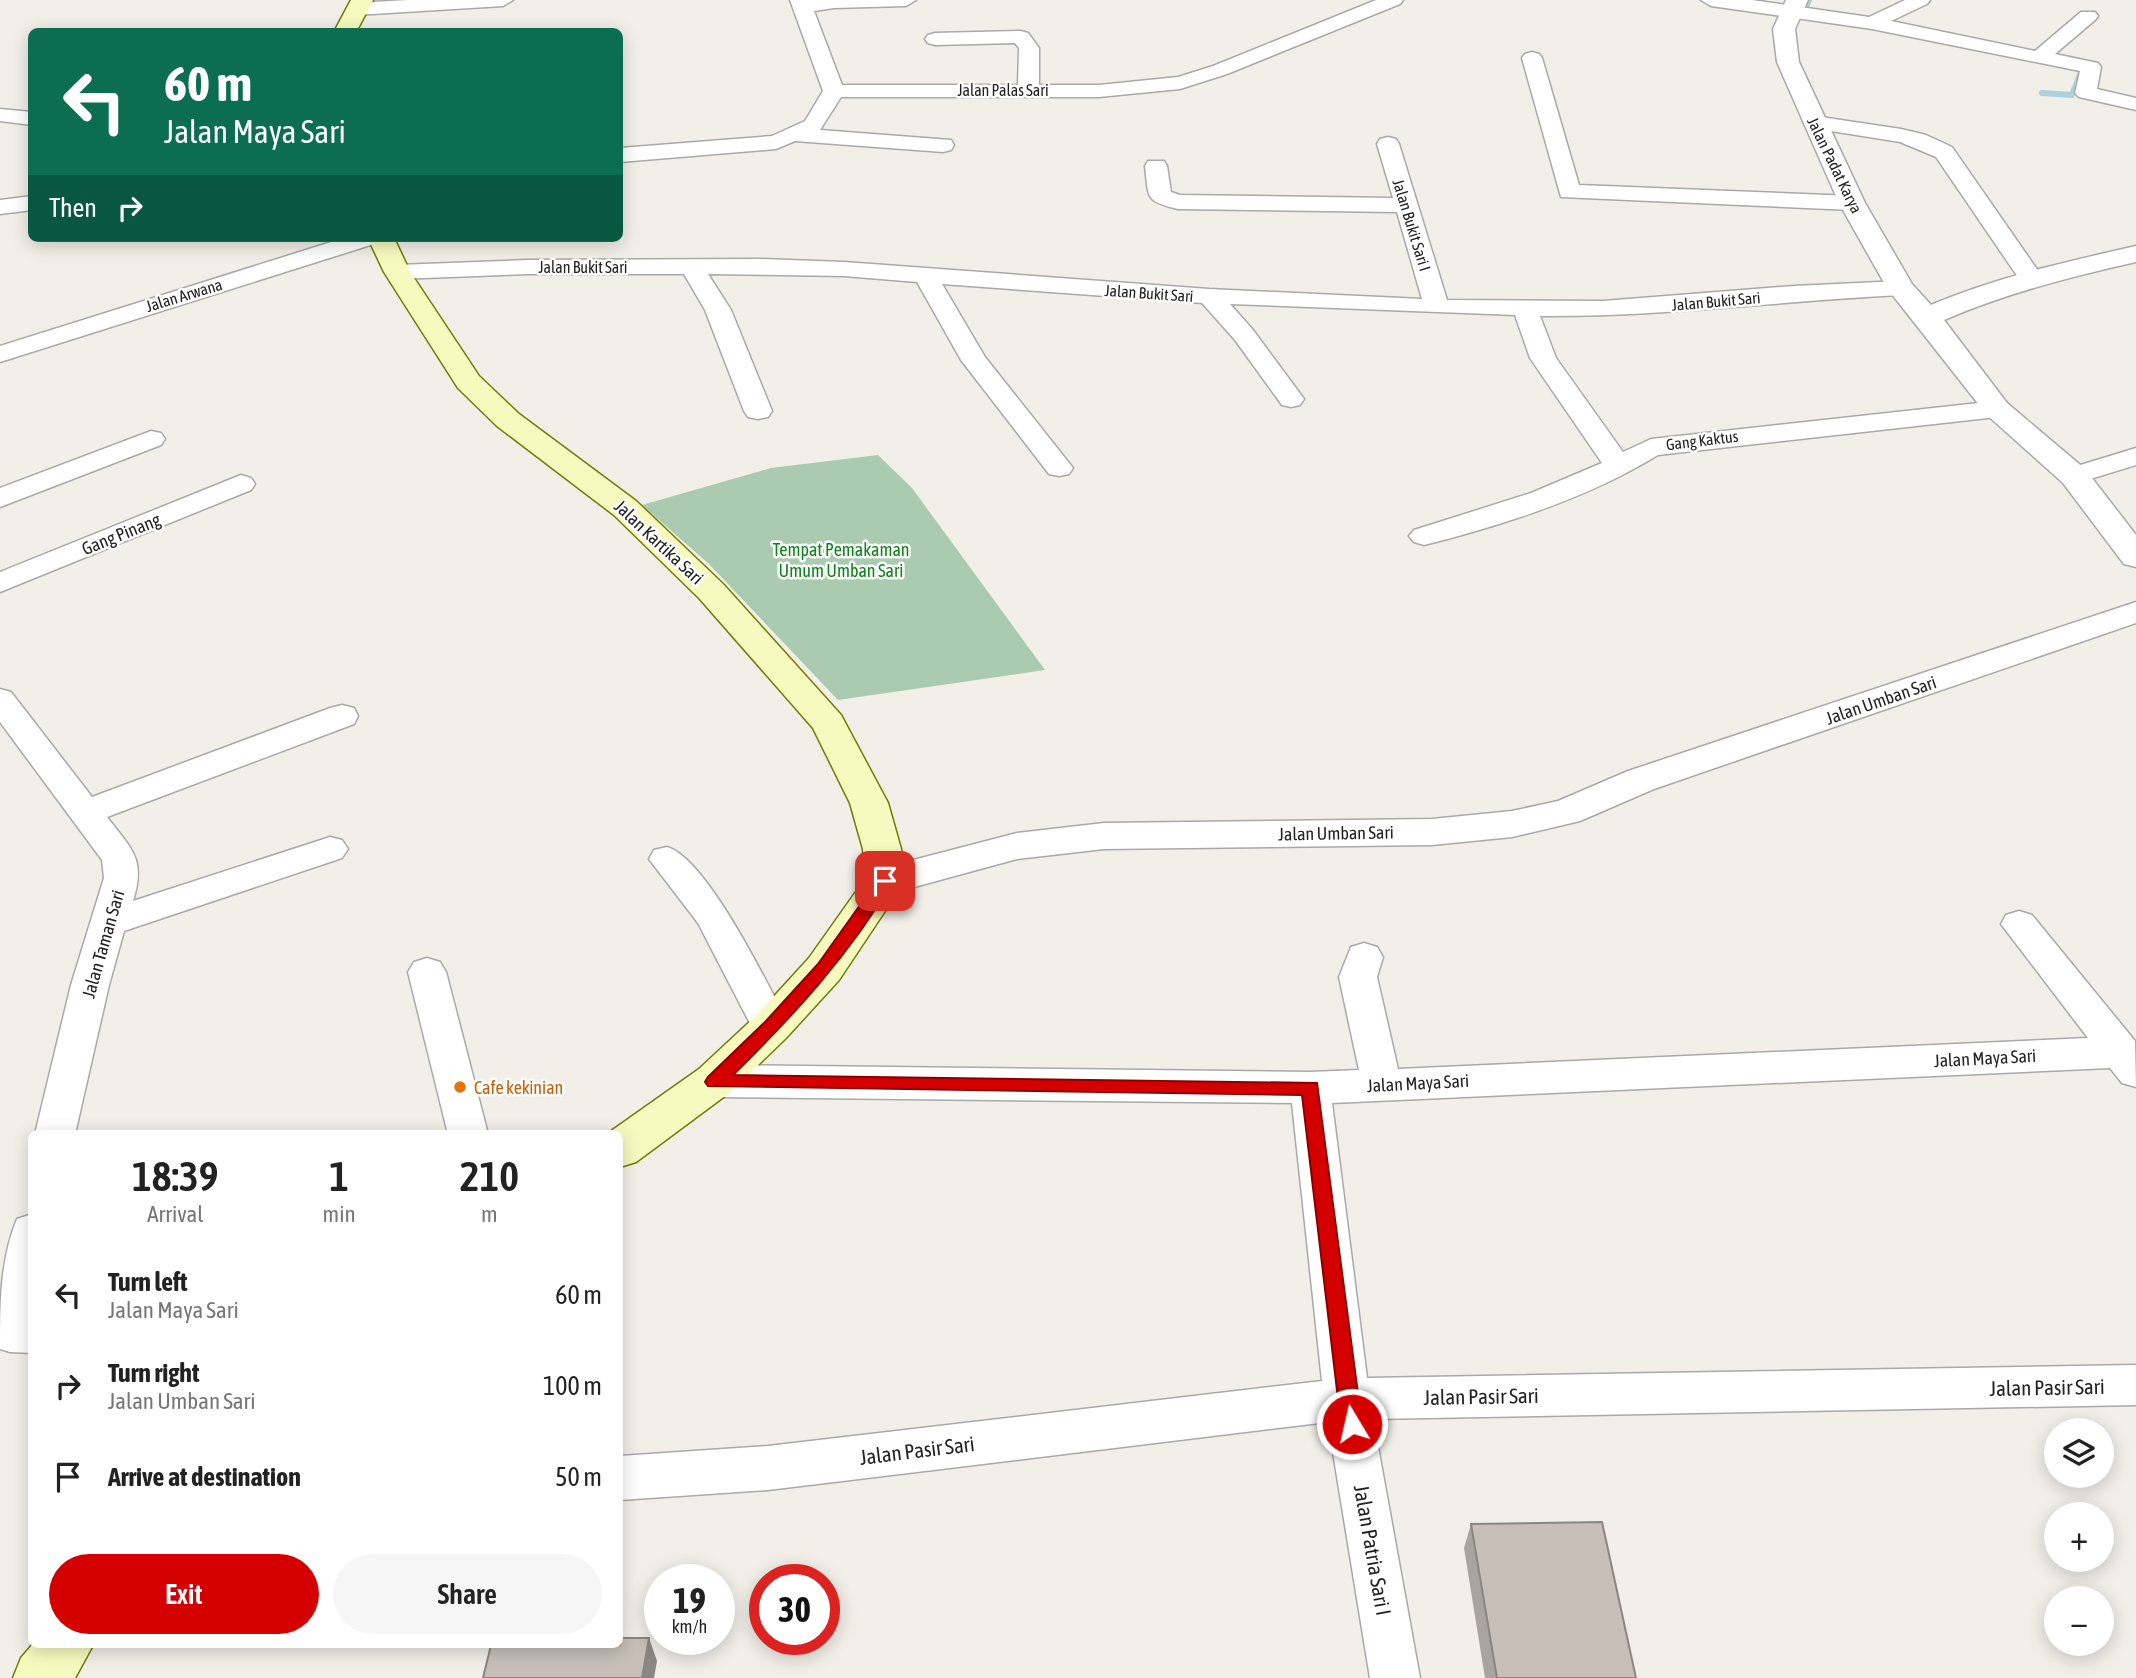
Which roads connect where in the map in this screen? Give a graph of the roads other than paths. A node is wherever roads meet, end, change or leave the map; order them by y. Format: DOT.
graph roads {
  1 [pos="503,0"];
  2 [pos="905,0"];
  3 [pos="1336,0"];
  4 [pos="1393,0"];
  5 [pos="1711,0"];
  6 [pos="1920,0"];
  7 [pos="359,4"];
  8 [pos="801,4"];
  9 [pos="1795,5"];
  10 [pos="2088,16"];
  11 [pos="1339,23"];
  12 [pos="1872,23"];
  13 [pos="347,28"];
  14 [pos="935,39"];
  15 [pos="2040,57"];
  16 [pos="1532,58"];
  17 [pos="1028,90"];
  18 [pos="834,91"];
  19 [pos="2136,104"];
  20 [pos="0,115"];
  21 [pos="28,118"];
  22 [pos="1814,122"];
  23 [pos="796,135"];
  24 [pos="1388,144"];
  25 [pos="943,145"];
  26 [pos="623,155"];
  27 [pos="1156,166"];
  28 [pos="1852,203"];
  29 [pos="28,204"];
  30 [pos="1404,205"];
  31 [pos="0,207"];
  32 [pos="356,242"];
  33 [pos="382,242"];
  34 [pos="2136,254"];
  35 [pos="693,268"];
  36 [pos="397,272"];
  37 [pos="925,275"];
  38 [pos="2031,278"];
  39 [pos="1901,288"];
  40 [pos="1209,296"];
  41 [pos="1437,307"];
  42 [pos="1525,308"];
  43 [pos="1927,317"];
  44 [pos="0,354"];
  45 [pos="1291,399"];
  46 [pos="1997,409"];
  47 [pos="758,411"];
  48 [pos="151,439"];
  49 [pos="2136,456"];
  50 [pos="1619,467"];
  51 [pos="1059,468"];
  52 [pos="2074,476"];
  53 [pos="241,484"];
  54 [pos="0,498"];
  55 [pos="1424,536"];
  56 [pos="2136,557"];
  57 [pos="0,583"];
  58 [pos="2136,612"];
  59 [pos="5,712"];
  60 [pos="342,716"];
  61 [pos="85,813"];
  62 [pos="330,849"];
  63 [pos="667,859"];
  64 [pos="885,881"];
  65 [pos="111,922"];
  66 [pos="2019,924"];
  67 [pos="1364,957"];
  68 [pos="427,972"];
  69 [pos="771,1027"];
  70 [pos="2129,1062"];
  71 [pos="714,1082"];
  72 [pos="1382,1085"];
  73 [pos="1310,1088"];
  74 [pos="56,1130"];
  75 [pos="467,1130"];
  76 [pos="623,1147"];
  77 [pos="28,1250"];
  78 [pos="28,1334"];
  79 [pos="2136,1385"];
  80 [pos="1347,1399"];
  81 [pos="623,1478"];
  82 [pos="63,1648"];
  83 [pos="41,1678"];
  84 [pos="1395,1678"];
  1 -- 7 [label="street"];
  2 -- 8 [label="street"];
  3 -- 11 [label="street"];
  4 -- 11 [label="street, Jalan Palas Sari"];
  5 -- 9 [label="street"];
  6 -- 12 [label="street"];
  7 -- 13 [label="main road"];
  8 -- 18 [label="street"];
  9 -- 12 [label="street"];
  9 -- 22 [label="street, Jalan Padat Karya"];
  10 -- 15 [label="street"];
  11 -- 17 [label="street, Jalan Palas Sari"];
  12 -- 15 [label="street"];
  14 -- 17 [label="street"];
  15 -- 19 [label="street"];
  16 -- 28 [label="street"];
  17 -- 18 [label="street, Jalan Palas Sari"];
  18 -- 23 [label="street"];
  20 -- 21 [label="street"];
  22 -- 28 [label="street, Jalan Padat Karya"];
  22 -- 38 [label="street"];
  23 -- 25 [label="street"];
  23 -- 26 [label="street"];
  24 -- 30 [label="street, Jalan Bukit Sari I"];
  27 -- 30 [label="street"];
  28 -- 39 [label="street, Jalan Padat Karya"];
  29 -- 31 [label="street"];
  30 -- 41 [label="street, Jalan Bukit Sari I"];
  32 -- 44 [label="street, Jalan Arwana"];
  33 -- 36 [label="main road, Jalan Kartika Sari"];
  34 -- 38 [label="street"];
  35 -- 36 [label="street, Jalan Bukit Sari"];
  35 -- 37 [label="street, Jalan Bukit Sari"];
  35 -- 47 [label="street"];
  36 -- 64 [label="main road, Jalan Kartika Sari"];
  37 -- 40 [label="street, Jalan Bukit Sari"];
  37 -- 51 [label="street"];
  38 -- 43 [label="street"];
  39 -- 42 [label="street, Jalan Bukit Sari"];
  39 -- 43 [label="street, Jalan Padat Karya"];
  40 -- 41 [label="street, Jalan Bukit Sari"];
  40 -- 45 [label="street"];
  41 -- 42 [label="street, Jalan Bukit Sari"];
  42 -- 50 [label="street"];
  43 -- 46 [label="street"];
  46 -- 50 [label="street, Gang Kaktus"];
  46 -- 52 [label="street"];
  48 -- 54 [label="street"];
  49 -- 52 [label="street"];
  50 -- 55 [label="street, Gang Kaktus"];
  52 -- 56 [label="street"];
  53 -- 57 [label="street, Gang Pinang"];
  58 -- 64 [label="street, Jalan Umban Sari"];
  59 -- 61 [label="street, Jalan Taman Sari"];
  60 -- 61 [label="street"];
  61 -- 65 [label="street, Jalan Taman Sari"];
  62 -- 65 [label="street"];
  63 -- 69 [label="street"];
  64 -- 69 [label="main road"];
  65 -- 74 [label="street, Jalan Taman Sari"];
  66 -- 70 [label="street"];
  67 -- 72 [label="street"];
  68 -- 75 [label="street"];
  69 -- 71 [label="main road"];
  70 -- 72 [label="street, Jalan Maya Sari"];
  71 -- 73 [label="street, Jalan Maya Sari"];
  71 -- 76 [label="main road"];
  72 -- 73 [label="street, Jalan Maya Sari"];
  73 -- 80 [label="street, Jalan Patria Sari I"];
  77 -- 78 [label="street"];
  79 -- 80 [label="street, Jalan Pasir Sari"];
  80 -- 81 [label="street, Jalan Pasir Sari"];
  80 -- 84 [label="street, Jalan Patria Sari I"];
  82 -- 83 [label="main road"];
}
